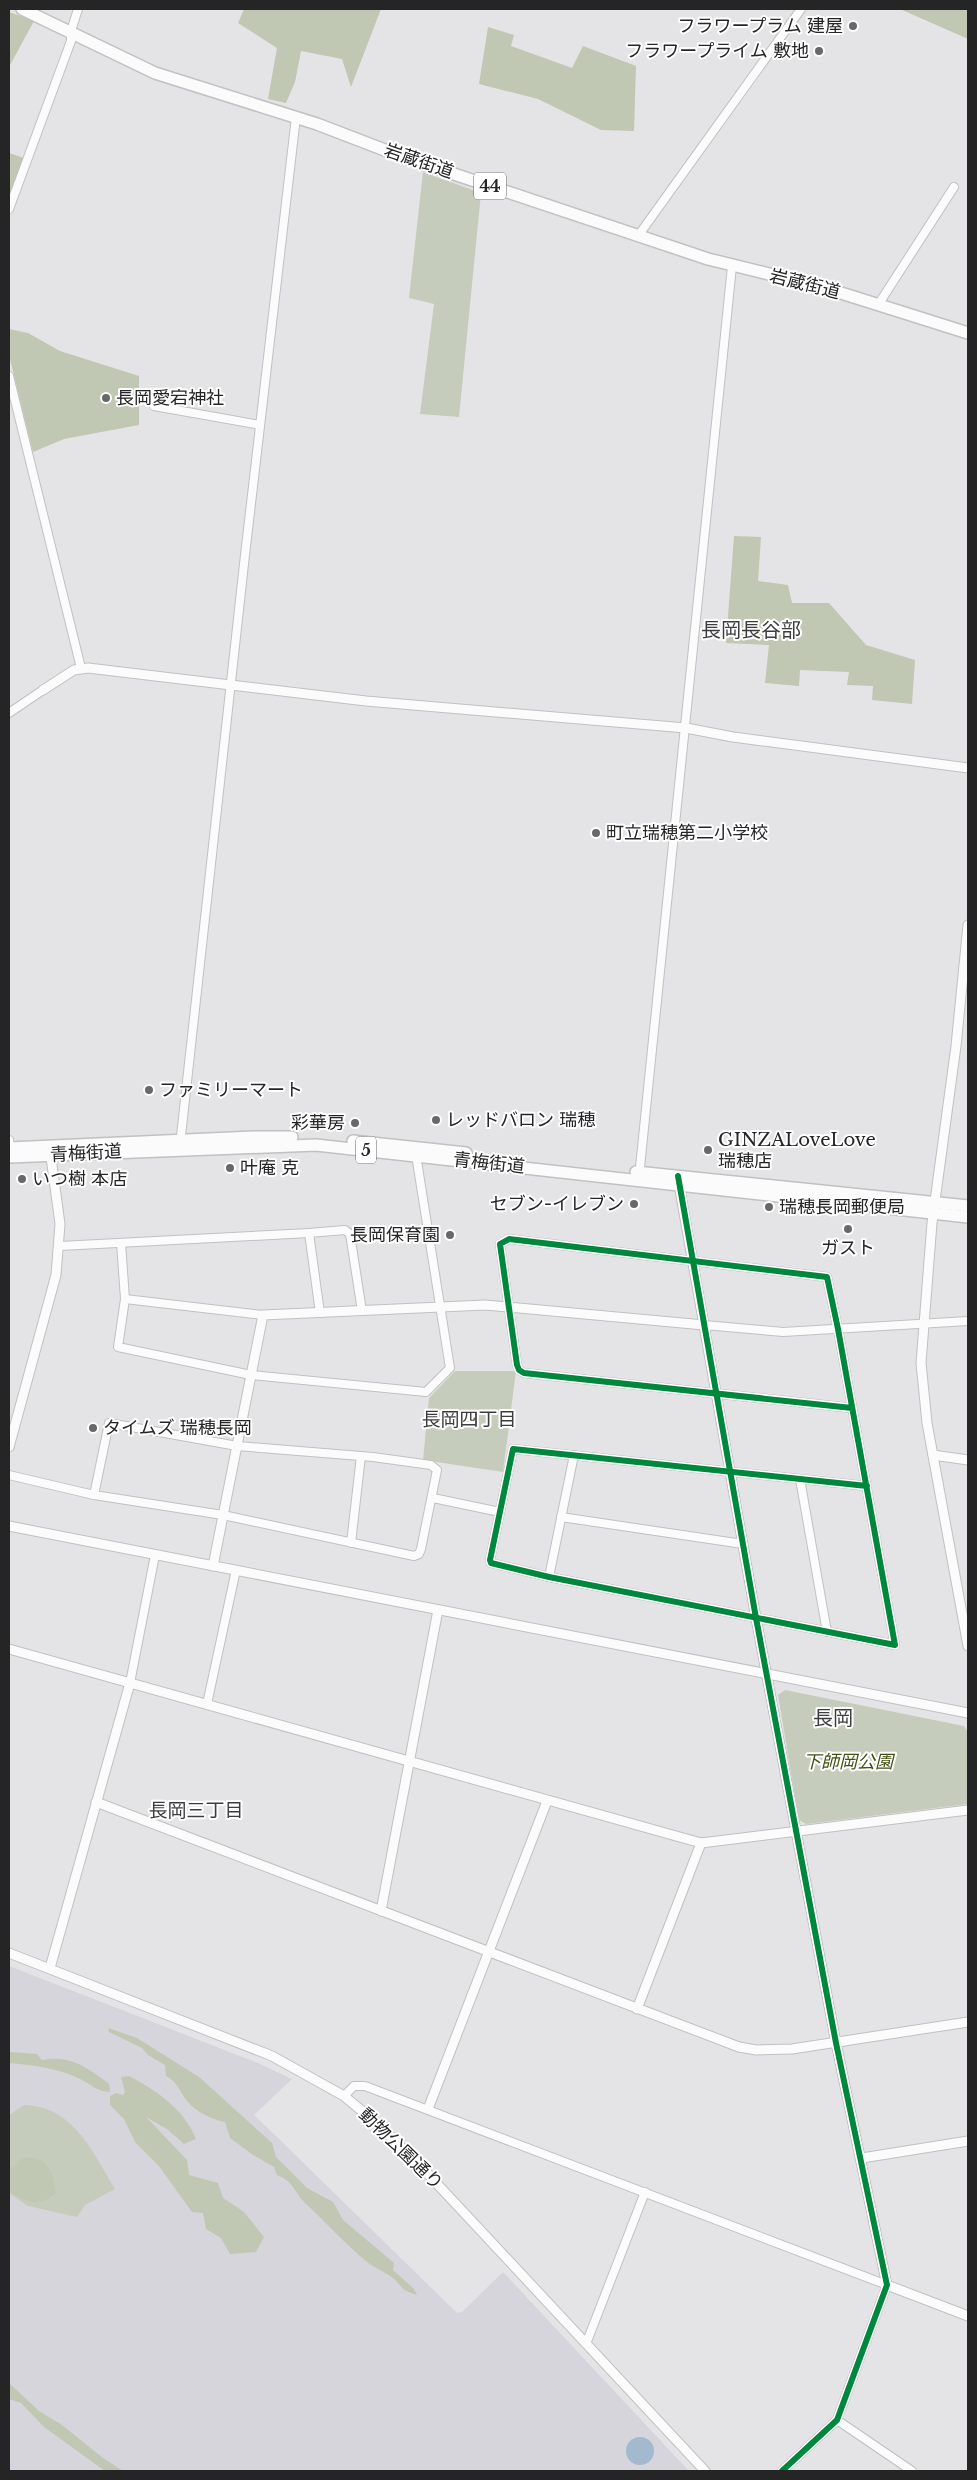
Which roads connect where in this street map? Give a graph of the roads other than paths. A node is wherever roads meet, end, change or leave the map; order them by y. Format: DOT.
graph roads {
  1 [pos="22,9"];
  2 [pos="78,9"];
  3 [pos="801,9"];
  4 [pos="71,31"];
  5 [pos="296,117"];
  6 [pos="954,187"];
  7 [pos="9,210"];
  8 [pos="638,236"];
  9 [pos="732,266"];
  10 [pos="878,305"];
  11 [pos="968,333"];
  12 [pos="9,376"];
  13 [pos="154,406"];
  14 [pos="260,425"];
  15 [pos="81,668"];
  16 [pos="230,686"];
  17 [pos="43,690"];
  18 [pos="9,713"];
  19 [pos="686,728"];
  20 [pos="968,768"];
  21 [pos="968,925"];
  22 [pos="180,1144"];
  23 [pos="10,1150"];
  24 [pos="51,1151"];
  25 [pos="416,1155"];
  26 [pos="640,1176"];
  27 [pos="678,1180"];
  28 [pos="968,1206"];
  29 [pos="934,1208"];
  30 [pos="968,1217"];
  31 [pos="309,1233"];
  32 [pos="121,1243"];
  33 [pos="60,1246"];
  34 [pos="693,1261"];
  35 [pos="125,1299"];
  36 [pos="440,1307"];
  37 [pos="509,1307"];
  38 [pos="362,1311"];
  39 [pos="320,1313"];
  40 [pos="263,1315"];
  41 [pos="968,1321"];
  42 [pos="923,1323"];
  43 [pos="704,1325"];
  44 [pos="838,1329"];
  45 [pos="251,1375"];
  46 [pos="716,1392"];
  47 [pos="852,1408"];
  48 [pos="237,1446"];
  49 [pos="9,1447"];
  50 [pos="574,1455"];
  51 [pos="933,1455"];
  52 [pos="361,1456"];
  53 [pos="968,1460"];
  54 [pos="730,1471"];
  55 [pos="9,1475"];
  56 [pos="800,1479"];
  57 [pos="866,1486"];
  58 [pos="94,1495"];
  59 [pos="433,1498"];
  60 [pos="500,1512"];
  61 [pos="223,1515"];
  62 [pos="561,1517"];
  63 [pos="9,1526"];
  64 [pos="351,1543"];
  65 [pos="743,1544"];
  66 [pos="155,1554"];
  67 [pos="213,1566"];
  68 [pos="236,1570"];
  69 [pos="549,1577"];
  70 [pos="438,1610"];
  71 [pos="756,1618"];
  72 [pos="827,1632"];
  73 [pos="968,1646"];
  74 [pos="9,1648"];
  75 [pos="768,1673"];
  76 [pos="130,1683"];
  77 [pos="207,1704"];
  78 [pos="968,1713"];
  79 [pos="410,1761"];
  80 [pos="547,1800"];
  81 [pos="96,1802"];
  82 [pos="968,1810"];
  83 [pos="797,1830"];
  84 [pos="701,1843"];
  85 [pos="382,1911"];
  86 [pos="490,1952"];
  87 [pos="9,1953"];
  88 [pos="50,1968"];
  89 [pos="637,2009"];
  90 [pos="968,2022"];
  91 [pos="836,2043"];
  92 [pos="344,2096"];
  93 [pos="428,2109"];
  94 [pos="968,2141"];
  95 [pos="862,2158"];
  96 [pos="645,2192"];
  97 [pos="887,2286"];
  98 [pos="968,2316"];
  99 [pos="586,2344"];
  100 [pos="837,2420"];
  101 [pos="705,2471"];
  102 [pos="782,2471"];
  103 [pos="912,2471"];
  1 -- 4 [label="main road, 岩蔵街道 / 44"];
  2 -- 4 [label="street"];
  3 -- 8 [label="street"];
  4 -- 5 [label="main road, 岩蔵街道 / 44"];
  4 -- 7 [label="street"];
  5 -- 8 [label="main road, 岩蔵街道 / 44"];
  5 -- 14 [label="street"];
  6 -- 10 [label="street"];
  8 -- 9 [label="main road, 岩蔵街道 / 44"];
  9 -- 10 [label="main road, 岩蔵街道 / 44"];
  9 -- 19 [label="street"];
  10 -- 11 [label="main road, 岩蔵街道 / 44"];
  12 -- 15 [label="street"];
  13 -- 14 [label="street"];
  14 -- 16 [label="street"];
  15 -- 16 [label="street"];
  15 -- 17 [label="street"];
  16 -- 19 [label="street"];
  16 -- 22 [label="street"];
  17 -- 18 [label="street"];
  19 -- 20 [label="street"];
  19 -- 26 [label="street"];
  21 -- 29 [label="street"];
  22 -- 24 [label="main road, 青梅街道 / 5"];
  22 -- 25 [label="main road, 青梅街道 / 5"];
  22 -- 26 [label="main road, 青梅街道 / 5"];
  23 -- 24 [label="main road, 青梅街道 / 5"];
  24 -- 33 [label="street"];
  25 -- 26 [label="main road, 青梅街道 / 5"];
  25 -- 36 [label="street"];
  26 -- 27 [label="main road, 青梅街道 / 5"];
  27 -- 29 [label="main road, 青梅街道 / 5"];
  27 -- 34 [label="street"];
  28 -- 29 [label="main road, 青梅街道 / 5"];
  29 -- 30 [label="main road, 青梅街道 / 5"];
  29 -- 42 [label="street"];
  31 -- 32 [label="street"];
  31 -- 38 [label="street"];
  31 -- 39 [label="street"];
  32 -- 33 [label="street"];
  32 -- 35 [label="street"];
  33 -- 49 [label="street"];
  34 -- 37 [label="street"];
  34 -- 43 [label="street"];
  34 -- 44 [label="street"];
  35 -- 40 [label="street"];
  35 -- 45 [label="street"];
  36 -- 37 [label="street"];
  36 -- 38 [label="street"];
  36 -- 45 [label="street"];
  37 -- 43 [label="street"];
  37 -- 46 [label="street"];
  38 -- 39 [label="street"];
  39 -- 40 [label="street"];
  40 -- 45 [label="street"];
  41 -- 42 [label="street"];
  42 -- 44 [label="street"];
  42 -- 51 [label="street"];
  43 -- 44 [label="street"];
  43 -- 46 [label="street"];
  44 -- 47 [label="street"];
  45 -- 48 [label="street"];
  46 -- 47 [label="street"];
  46 -- 54 [label="street"];
  47 -- 57 [label="street"];
  48 -- 52 [label="street"];
  48 -- 58 [label="street"];
  48 -- 61 [label="street"];
  50 -- 54 [label="street"];
  50 -- 60 [label="street"];
  50 -- 62 [label="street"];
  51 -- 53 [label="street"];
  51 -- 73 [label="street"];
  52 -- 59 [label="street"];
  52 -- 64 [label="street"];
  54 -- 56 [label="street"];
  54 -- 65 [label="street"];
  55 -- 58 [label="street"];
  56 -- 57 [label="street"];
  56 -- 72 [label="street"];
  57 -- 72 [label="street"];
  58 -- 61 [label="street"];
  59 -- 60 [label="street"];
  59 -- 64 [label="street"];
  60 -- 69 [label="street"];
  61 -- 64 [label="street"];
  61 -- 67 [label="street"];
  62 -- 65 [label="street"];
  62 -- 69 [label="street"];
  63 -- 66 [label="street"];
  65 -- 71 [label="street"];
  66 -- 67 [label="street"];
  66 -- 76 [label="street"];
  67 -- 68 [label="street"];
  68 -- 70 [label="street"];
  68 -- 77 [label="street"];
  69 -- 71 [label="street"];
  70 -- 75 [label="street"];
  70 -- 79 [label="street"];
  71 -- 72 [label="street"];
  71 -- 75 [label="street"];
  74 -- 76 [label="street"];
  75 -- 78 [label="street"];
  75 -- 83 [label="street"];
  76 -- 77 [label="street"];
  76 -- 81 [label="street"];
  77 -- 79 [label="street"];
  79 -- 80 [label="street"];
  79 -- 85 [label="street"];
  80 -- 84 [label="street"];
  80 -- 86 [label="street"];
  81 -- 85 [label="street"];
  81 -- 88 [label="street"];
  82 -- 83 [label="street"];
  83 -- 84 [label="street"];
  83 -- 91 [label="street"];
  84 -- 89 [label="street"];
  85 -- 86 [label="street"];
  86 -- 89 [label="street"];
  86 -- 93 [label="street"];
  87 -- 88 [label="street, 動物公園通り"];
  88 -- 92 [label="street, 動物公園通り"];
  89 -- 91 [label="street"];
  90 -- 91 [label="street"];
  91 -- 95 [label="street"];
  92 -- 93 [label="street"];
  92 -- 99 [label="street, 動物公園通り"];
  93 -- 96 [label="street"];
  94 -- 95 [label="street"];
  95 -- 97 [label="street"];
  96 -- 97 [label="street"];
  96 -- 99 [label="street"];
  97 -- 98 [label="street"];
  97 -- 100 [label="street"];
  99 -- 101 [label="street, 動物公園通り"];
  100 -- 102 [label="street"];
  100 -- 103 [label="street"];
}
